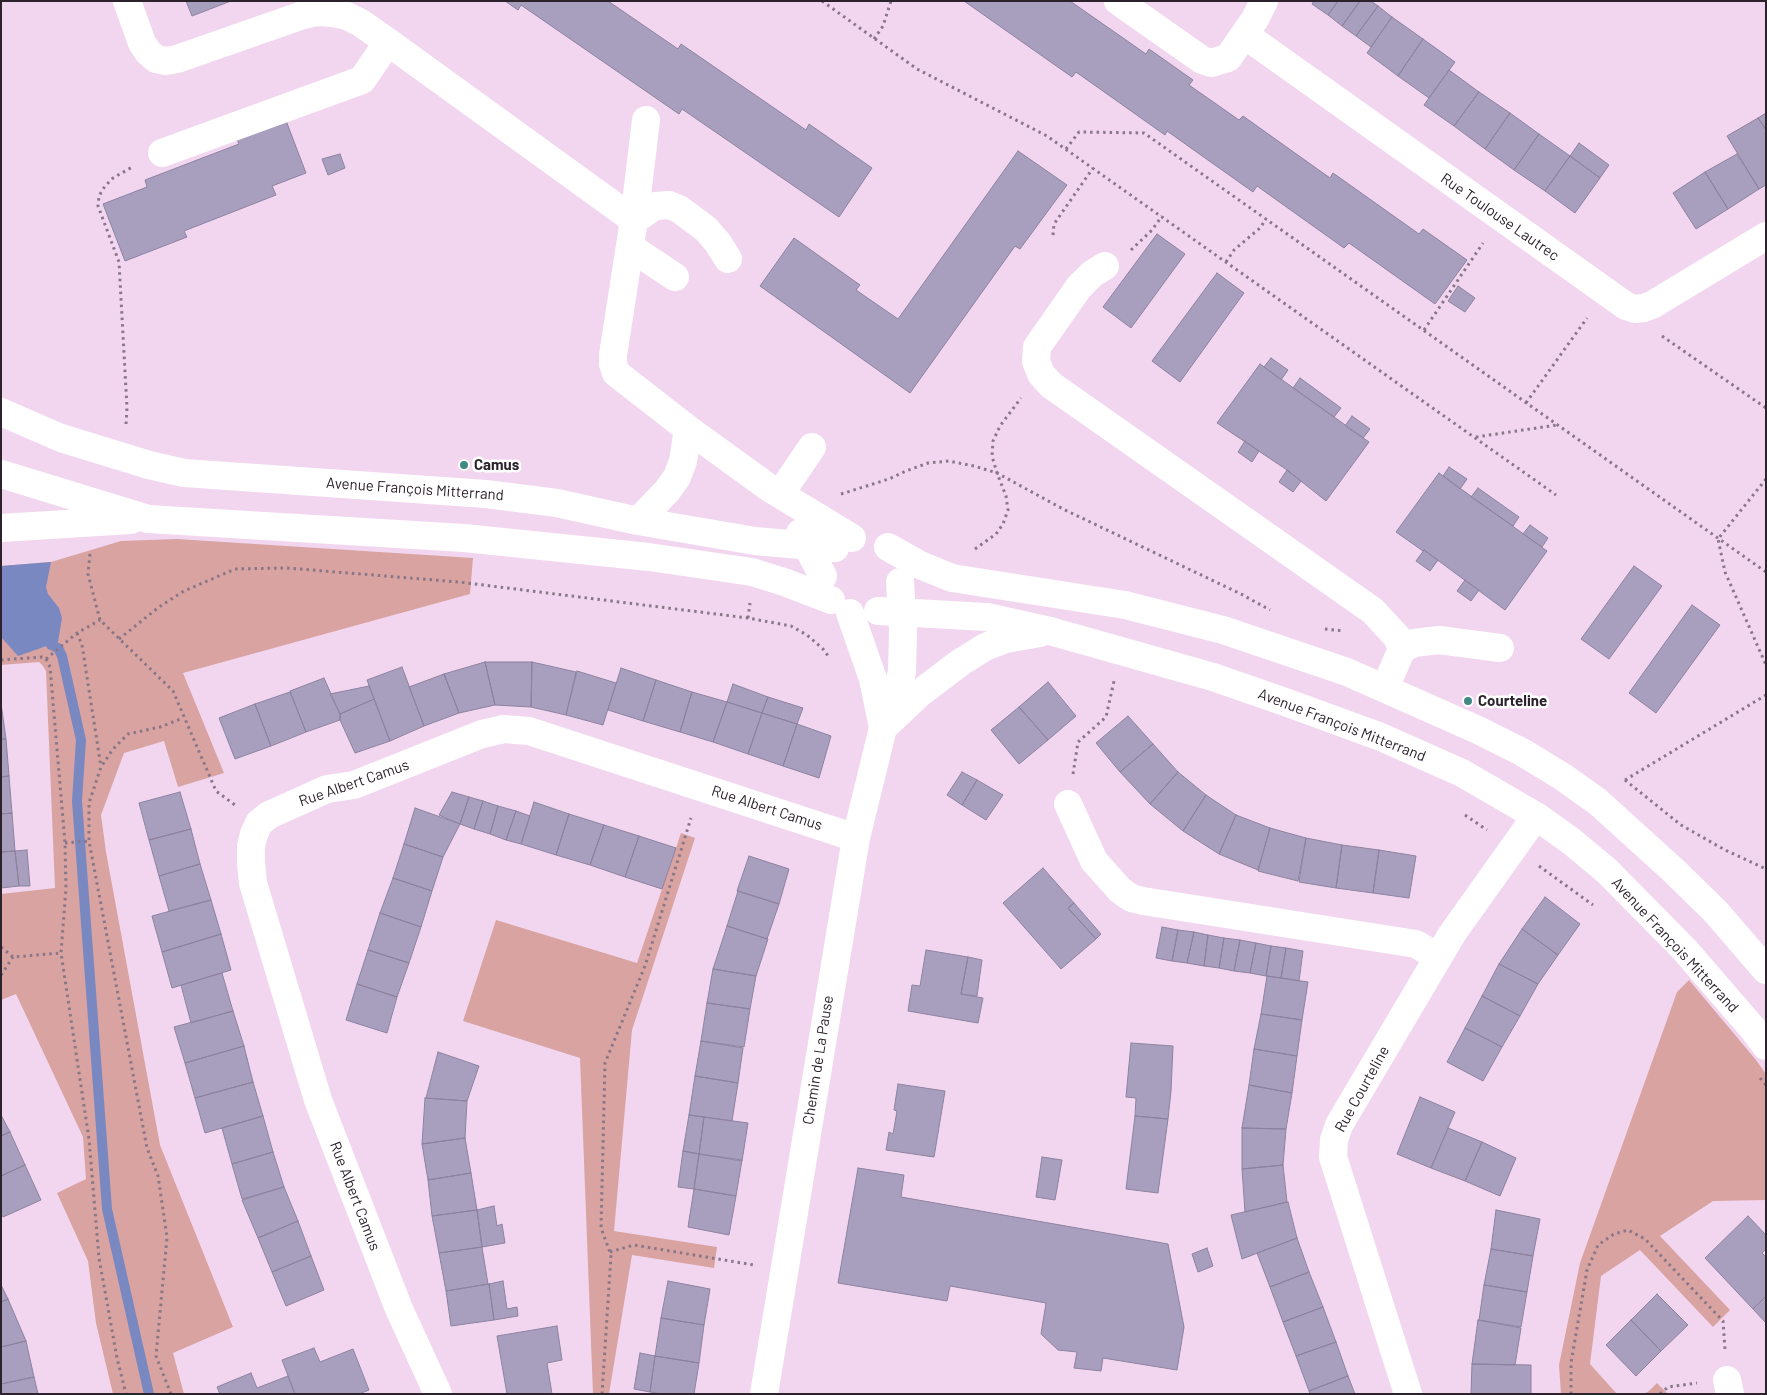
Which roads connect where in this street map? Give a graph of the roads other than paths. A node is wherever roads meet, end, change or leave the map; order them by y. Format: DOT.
graph roads {
  1 [pos="127,1"];
  2 [pos="1118,1"];
  3 [pos="1264,1"];
  4 [pos="335,7"];
  5 [pos="1245,35"];
  6 [pos="388,42"];
  7 [pos="646,120"];
  8 [pos="162,153"];
  9 [pos="634,220"];
  10 [pos="1766,236"];
  11 [pos="630,247"];
  12 [pos="728,259"];
  13 [pos="1093,266"];
  14 [pos="675,277"];
  15 [pos="1,412"];
  16 [pos="688,429"];
  17 [pos="812,447"];
  18 [pos="1,474"];
  19 [pos="774,491"];
  20 [pos="148,519"];
  21 [pos="638,521"];
  22 [pos="1,528"];
  23 [pos="843,543"];
  24 [pos="807,545"];
  25 [pos="888,547"];
  26 [pos="835,596"];
  27 [pos="890,612"];
  28 [pos="1050,631"];
  29 [pos="1500,648"];
  30 [pos="1402,649"];
  31 [pos="1386,688"];
  32 [pos="883,728"];
  33 [pos="1068,804"];
  34 [pos="1536,816"];
  35 [pos="856,838"];
  36 [pos="1438,956"];
  37 [pos="1766,970"];
  38 [pos="1766,1046"];
  39 [pos="438,1394"];
  40 [pos="764,1394"];
  41 [pos="1408,1394"];
  1 -- 4 [label="street"];
  2 -- 5 [label="street"];
  3 -- 5 [label="street"];
  4 -- 6 [label="street"];
  5 -- 10 [label="street, Rue Toulouse Lautrec"];
  6 -- 8 [label="street"];
  6 -- 9 [label="street"];
  7 -- 9 [label="street"];
  9 -- 11 [label="street"];
  9 -- 12 [label="street"];
  11 -- 14 [label="street"];
  11 -- 16 [label="street"];
  13 -- 30 [label="street"];
  15 -- 21 [label="street, Avenue François Mitterrand"];
  16 -- 19 [label="street"];
  16 -- 21 [label="street"];
  17 -- 19 [label="street"];
  18 -- 20 [label="street"];
  19 -- 23 [label="street"];
  19 -- 24 [label="street, Chemin de La Pause"];
  20 -- 22 [label="street"];
  20 -- 26 [label="street"];
  21 -- 24 [label="street, Avenue François Mitterrand"];
  23 -- 24 [label="street, Avenue François Mitterrand"];
  23 -- 25 [label="street"];
  23 -- 26 [label="street"];
  24 -- 26 [label="street, Chemin de La Pause"];
  25 -- 27 [label="street, Chemin de La Pause"];
  25 -- 31 [label="street"];
  26 -- 27 [label="street"];
  26 -- 32 [label="street, Chemin de La Pause"];
  27 -- 28 [label="street, Avenue François Mitterrand"];
  27 -- 32 [label="street, Chemin de La Pause"];
  28 -- 32 [label="street"];
  28 -- 34 [label="street, Avenue François Mitterrand"];
  29 -- 30 [label="street"];
  30 -- 31 [label="street"];
  31 -- 37 [label="street"];
  32 -- 35 [label="street, Chemin de La Pause"];
  33 -- 36 [label="street"];
  34 -- 36 [label="street, Rue Courteline"];
  34 -- 38 [label="street, Avenue François Mitterrand"];
  35 -- 39 [label="street, Rue Albert Camus"];
  35 -- 40 [label="street, Chemin de La Pause"];
  36 -- 41 [label="street, Rue Courteline"];
}
